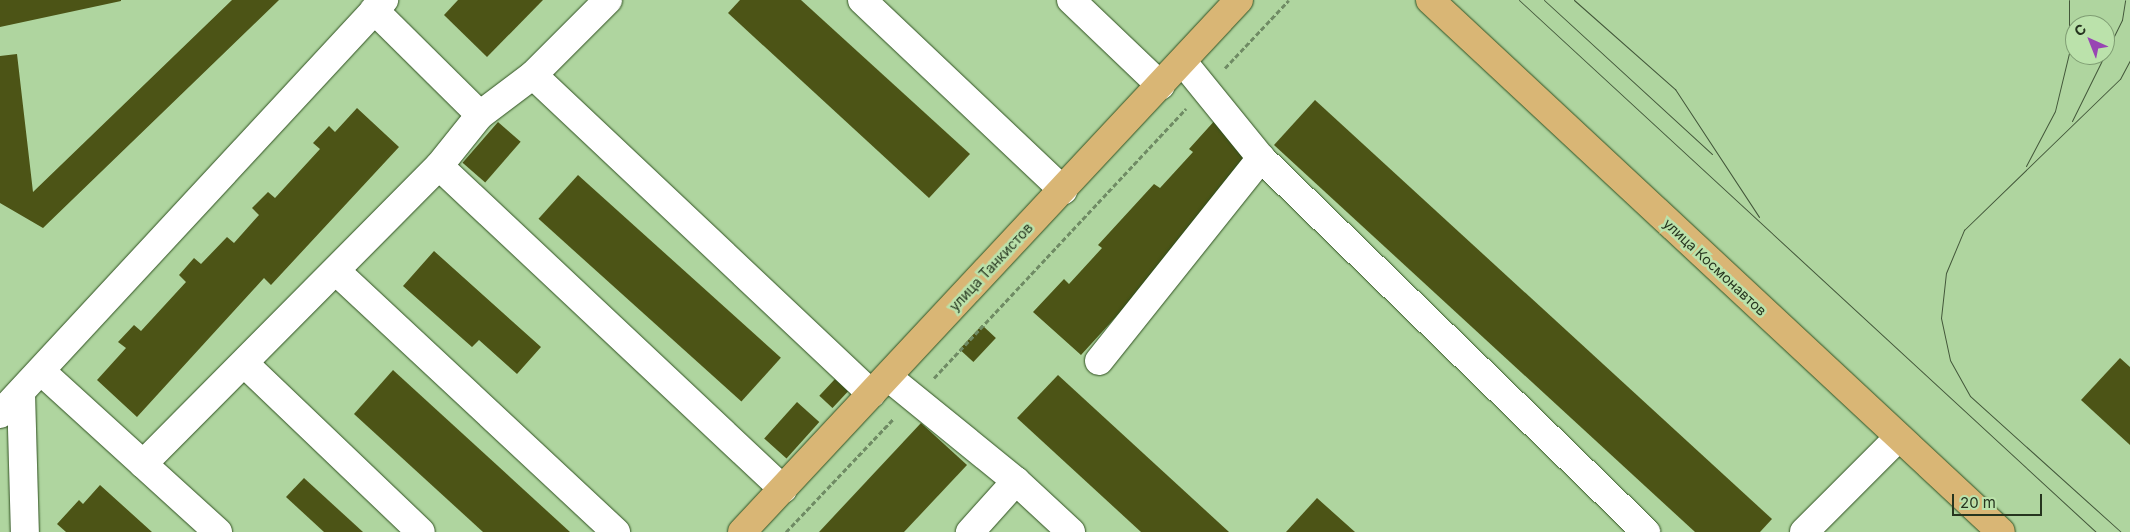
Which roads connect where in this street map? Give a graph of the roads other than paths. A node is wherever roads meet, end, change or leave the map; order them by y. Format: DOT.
graph roads {
  1 [pos="608,0"];
  2 [pos="862,0"];
  3 [pos="1071,0"];
  4 [pos="1240,0"];
  5 [pos="1430,0"];
  6 [pos="379,5"];
  7 [pos="1183,62"];
  8 [pos="533,75"];
  9 [pos="1161,86"];
  10 [pos="480,115"];
  11 [pos="1261,158"];
  12 [pos="439,166"];
  13 [pos="1063,190"];
  14 [pos="336,271"];
  15 [pos="1100,361"];
  16 [pos="245,364"];
  17 [pos="42,372"];
  18 [pos="880,385"];
  19 [pos="21,393"];
  20 [pos="0,414"];
  21 [pos="1898,438"];
  22 [pos="143,464"];
  23 [pos="1016,481"];
  24 [pos="782,488"];
  25 [pos="25,532"];
  26 [pos="218,532"];
  27 [pos="421,532"];
  28 [pos="616,532"];
  29 [pos="742,532"];
  30 [pos="970,532"];
  31 [pos="1071,532"];
  32 [pos="1646,532"];
  33 [pos="1804,532"];
  34 [pos="2002,532"];
  1 -- 8 [label="lane"];
  2 -- 13 [label="lane"];
  3 -- 9 [label="lane"];
  4 -- 7 [label="main road, улица Танкистов"];
  5 -- 21 [label="main road, улица Космонавтов"];
  6 -- 10 [label="lane"];
  6 -- 17 [label="lane"];
  7 -- 9 [label="main road, улица Танкистов"];
  7 -- 11 [label="lane"];
  8 -- 10 [label="lane"];
  8 -- 18 [label="lane"];
  9 -- 13 [label="main road, улица Танкистов"];
  10 -- 12 [label="lane"];
  11 -- 15 [label="lane"];
  11 -- 32 [label="lane"];
  12 -- 14 [label="lane"];
  12 -- 24 [label="lane"];
  13 -- 18 [label="main road, улица Танкистов"];
  14 -- 16 [label="lane"];
  14 -- 28 [label="lane"];
  16 -- 22 [label="lane"];
  16 -- 27 [label="lane"];
  17 -- 19 [label="lane"];
  17 -- 22 [label="lane"];
  18 -- 23 [label="lane"];
  18 -- 24 [label="main road, улица Танкистов"];
  19 -- 20 [label="lane"];
  19 -- 25 [label="lane"];
  21 -- 33 [label="lane"];
  21 -- 34 [label="main road, улица Космонавтов"];
  22 -- 26 [label="lane"];
  23 -- 30 [label="lane"];
  23 -- 31 [label="lane"];
  24 -- 29 [label="main road, улица Танкистов"];
}
